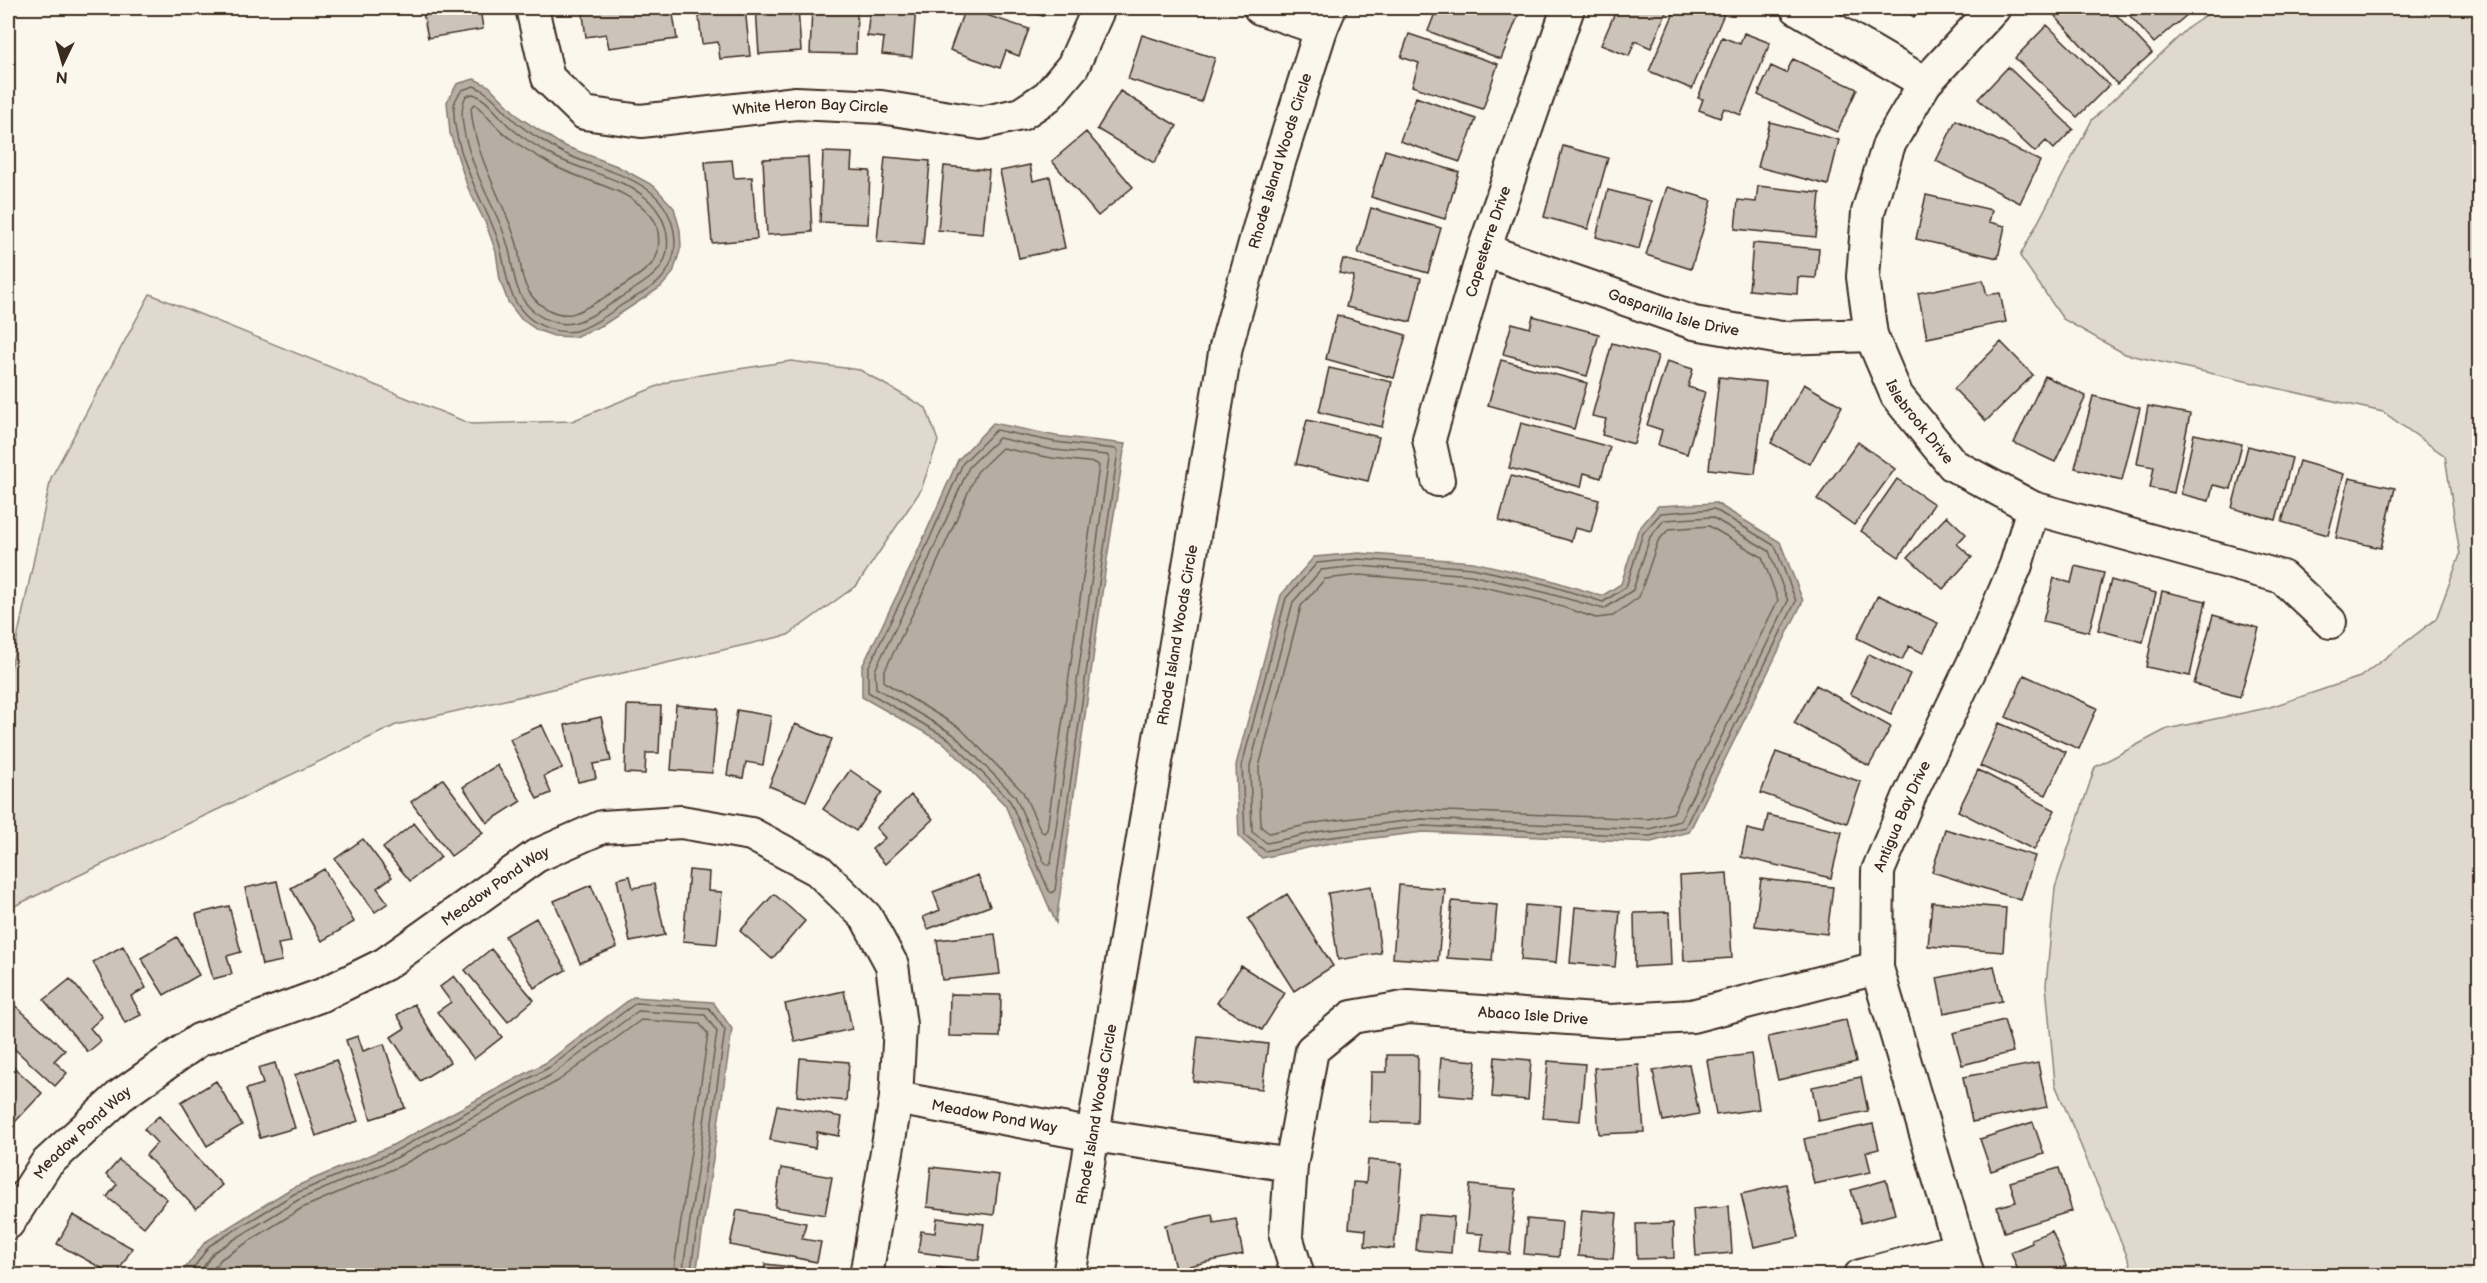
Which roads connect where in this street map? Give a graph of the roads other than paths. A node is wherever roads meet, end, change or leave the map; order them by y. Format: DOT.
graph roads {
  1 [pos="532,8"];
  2 [pos="1099,8"];
  3 [pos="1260,8"];
  4 [pos="1568,8"];
  5 [pos="1797,8"];
  6 [pos="1994,8"];
  7 [pos="1325,18"];
  8 [pos="1925,83"];
  9 [pos="1484,250"];
  10 [pos="1870,334"];
  11 [pos="1438,480"];
  12 [pos="2033,508"];
  13 [pos="2330,622"];
  14 [pos="1877,968"];
  15 [pos="896,1098"];
  16 [pos="1094,1135"];
  17 [pos="1290,1165"];
  18 [pos="8,1223"];
  19 [pos="1963,1262"];
  20 [pos="866,1275"];
  21 [pos="1069,1275"];
  22 [pos="1298,1275"];
  23 [pos="1860,1275"];
  1 -- 2 [label="street, White Heron Bay Circle"];
  3 -- 7 [label="street"];
  4 -- 9 [label="street, Capesterre Drive"];
  5 -- 8 [label="street"];
  6 -- 8 [label="street, Islebrook Drive"];
  7 -- 16 [label="street, Rhode Island Woods Circle"];
  8 -- 10 [label="street, Islebrook Drive"];
  9 -- 10 [label="street, Gasparilla Isle Drive"];
  9 -- 11 [label="street, Capesterre Drive"];
  10 -- 12 [label="street, Islebrook Drive"];
  12 -- 13 [label="street, Islebrook Drive"];
  12 -- 14 [label="street, Antigua Bay Drive"];
  14 -- 17 [label="street, Abaco Isle Drive"];
  14 -- 19 [label="street, Antigua Bay Drive"];
  15 -- 16 [label="street, Meadow Pond Way"];
  15 -- 18 [label="street, Meadow Pond Way"];
  15 -- 20 [label="street, Meadow Pond Way"];
  16 -- 17 [label="street"];
  16 -- 21 [label="street, Rhode Island Woods Circle"];
  17 -- 22 [label="street, Abaco Isle Drive"];
  19 -- 23 [label="street"];
}
